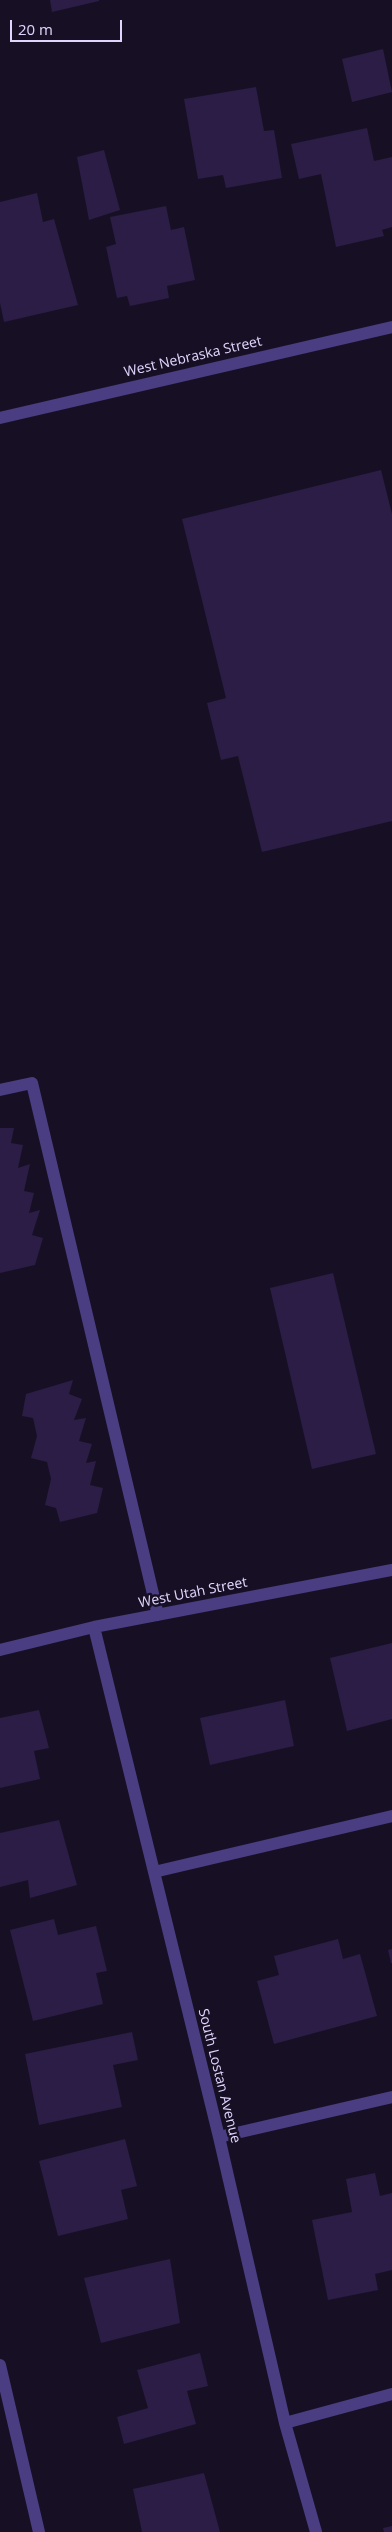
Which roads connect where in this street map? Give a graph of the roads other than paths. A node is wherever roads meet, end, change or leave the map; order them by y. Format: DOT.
graph roads {
  1 [pos="392,327"];
  2 [pos="0,418"];
  3 [pos="0,1090"];
  4 [pos="392,1570"];
  5 [pos="158,1614"];
  6 [pos="94,1627"];
  7 [pos="0,1650"];
  8 [pos="392,1816"];
  9 [pos="154,1872"];
  10 [pos="392,2097"];
  11 [pos="219,2137"];
  12 [pos="0,2365"];
  13 [pos="392,2394"];
  14 [pos="285,2423"];
  15 [pos="39,2532"];
  16 [pos="316,2532"];
  1 -- 2 [label="street, West Nebraska Street"];
  3 -- 5 [label="street"];
  4 -- 5 [label="street, West Utah Street"];
  5 -- 6 [label="street, West Utah Street"];
  6 -- 7 [label="street, West Utah Street"];
  6 -- 9 [label="street, South Lostan Avenue"];
  8 -- 9 [label="street"];
  9 -- 11 [label="street, South Lostan Avenue"];
  10 -- 11 [label="street"];
  11 -- 14 [label="street, South Lostan Avenue"];
  12 -- 15 [label="street"];
  13 -- 14 [label="street"];
  14 -- 16 [label="street, South Lostan Avenue"];
}
